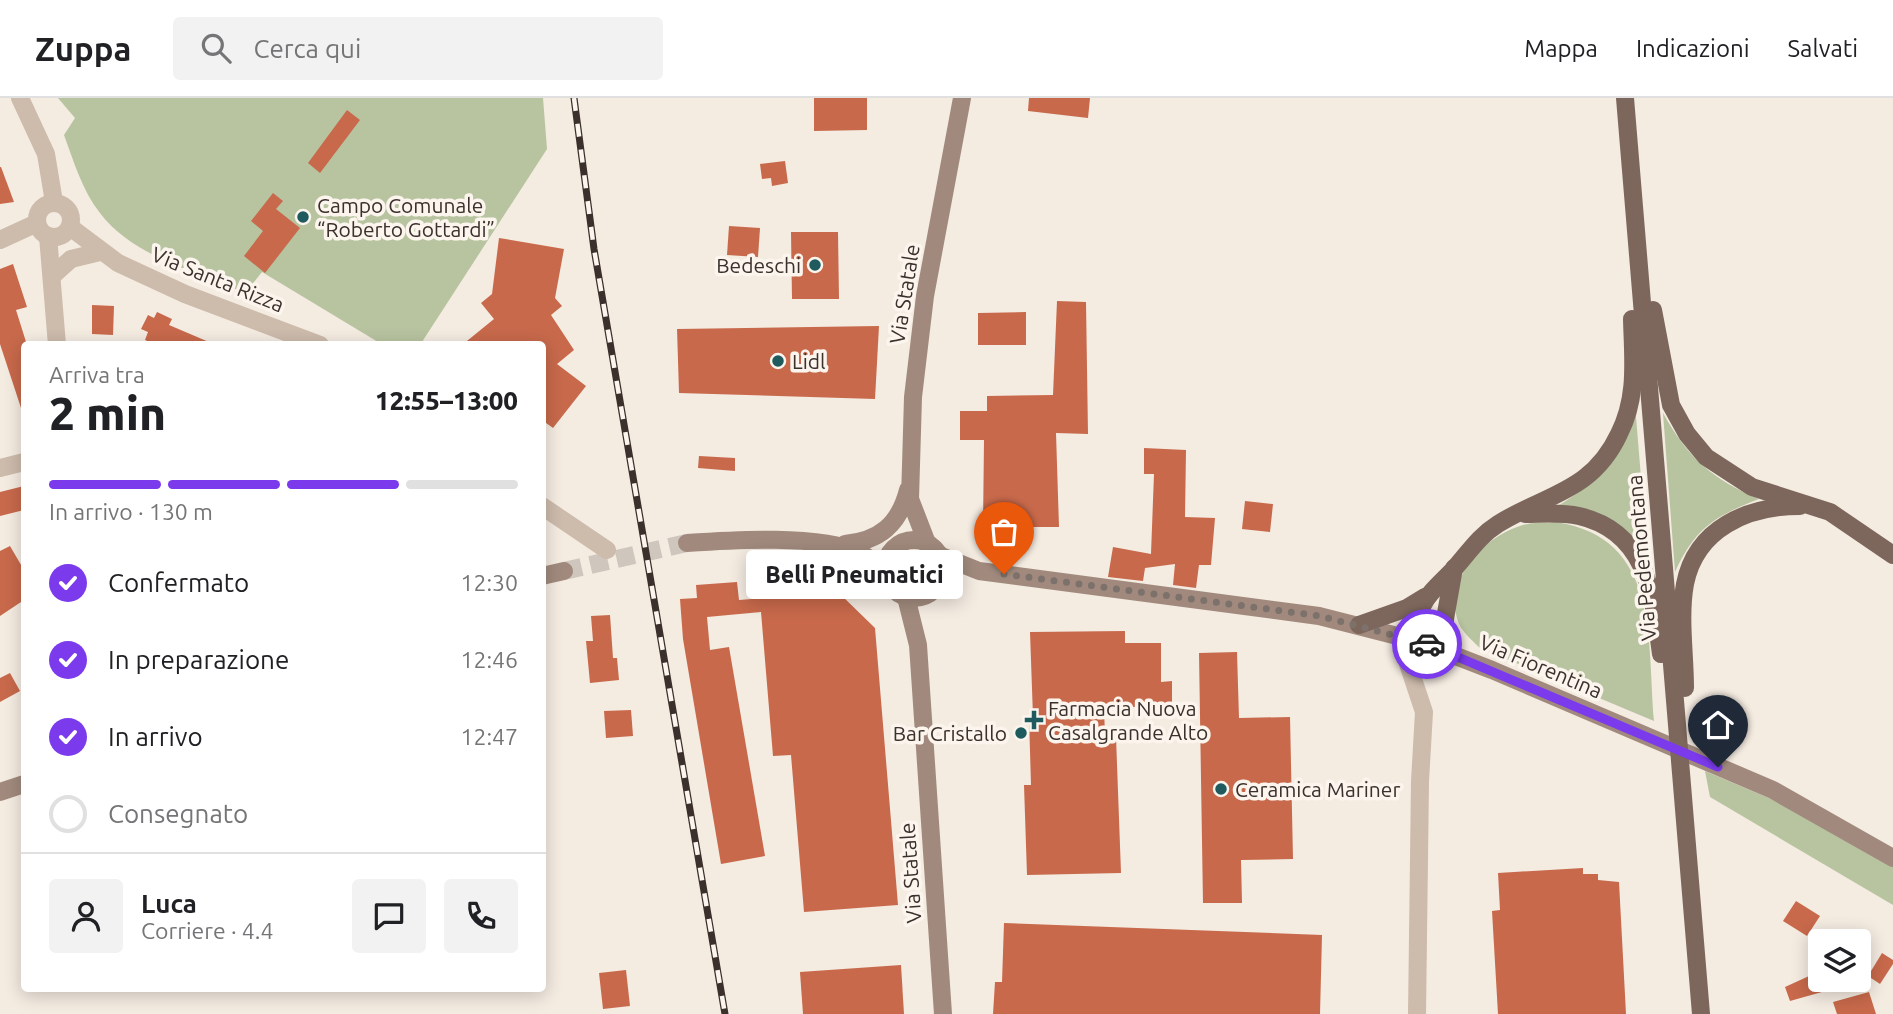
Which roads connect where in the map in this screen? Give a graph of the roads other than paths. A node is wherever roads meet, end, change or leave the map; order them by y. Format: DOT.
graph roads {
  1 [pos="20,98"];
  2 [pos="962,98"];
  3 [pos="1625,98"];
  4 [pos="1630,158"];
  5 [pos="54,202"];
  6 [pos="70,227"];
  7 [pos="43,230"];
  8 [pos="0,240"];
  9 [pos="100,252"];
  10 [pos="52,276"];
  11 [pos="57,341"];
  12 [pos="309,341"];
  13 [pos="21,463"];
  14 [pos="0,468"];
  15 [pos="910,492"];
  16 [pos="1814,506"];
  17 [pos="546,509"];
  18 [pos="1521,513"];
  19 [pos="687,543"];
  20 [pos="863,543"];
  21 [pos="831,545"];
  22 [pos="897,546"];
  23 [pos="933,549"];
  24 [pos="607,550"];
  25 [pos="1893,555"];
  26 [pos="1454,568"];
  27 [pos="979,570"];
  28 [pos="564,571"];
  29 [pos="886,573"];
  30 [pos="546,575"];
  31 [pos="934,589"];
  32 [pos="906,597"];
  33 [pos="1425,597"];
  34 [pos="1359,625"];
  35 [pos="1417,641"];
  36 [pos="918,645"];
  37 [pos="1445,651"];
  38 [pos="21,785"];
  39 [pos="0,792"];
  40 [pos="1687,829"];
  41 [pos="1893,858"];
  42 [pos="943,1014"];
  43 [pos="1417,1014"];
  44 [pos="1702,1014"];
  1 -- 5 [label="street, Via Santa Rizza"];
  2 -- 15 [label="street, Via Statale"];
  3 -- 4 [label="main road, Via Pedemontana"];
  4 -- 16 [label="main road"];
  4 -- 18 [label="main road"];
  4 -- 40 [label="main road, Via Pedemontana"];
  5 -- 6 [label="street, Via Santa Rizza"];
  5 -- 7 [label="street"];
  6 -- 7 [label="street"];
  6 -- 9 [label="street, Via Santa Rizza"];
  7 -- 8 [label="street"];
  7 -- 10 [label="street"];
  9 -- 10 [label="street"];
  9 -- 12 [label="street, Via Santa Rizza"];
  10 -- 11 [label="street"];
  13 -- 14 [label="street"];
  15 -- 20 [label="street"];
  15 -- 22 [label="street, Via Statale"];
  15 -- 23 [label="street, Via Statale"];
  16 -- 25 [label="main road"];
  16 -- 40 [label="main road"];
  17 -- 24 [label="street"];
  18 -- 26 [label="main road"];
  18 -- 40 [label="main road"];
  19 -- 21 [label="street"];
  20 -- 21 [label="street"];
  20 -- 22 [label="street"];
  21 -- 29 [label="street"];
  22 -- 23 [label="street"];
  22 -- 29 [label="street, Via Statale"];
  23 -- 27 [label="street, Via Fiorentina"];
  23 -- 31 [label="street, Via Statale"];
  26 -- 33 [label="main road"];
  26 -- 37 [label="main road"];
  27 -- 31 [label="street, Via Fiorentina"];
  27 -- 34 [label="street, Via Fiorentina"];
  28 -- 30 [label="street"];
  29 -- 32 [label="street, Via Statale"];
  31 -- 32 [label="street"];
  31 -- 36 [label="street, Via Statale"];
  32 -- 36 [label="street, Via Statale"];
  33 -- 34 [label="main road"];
  33 -- 35 [label="main road"];
  34 -- 35 [label="street, Via Fiorentina"];
  35 -- 37 [label="street, Via Fiorentina"];
  35 -- 43 [label="street"];
  36 -- 42 [label="street, Via Statale"];
  37 -- 41 [label="street, Via Fiorentina"];
  38 -- 39 [label="street"];
  40 -- 44 [label="main road, Via Pedemontana"];
}
